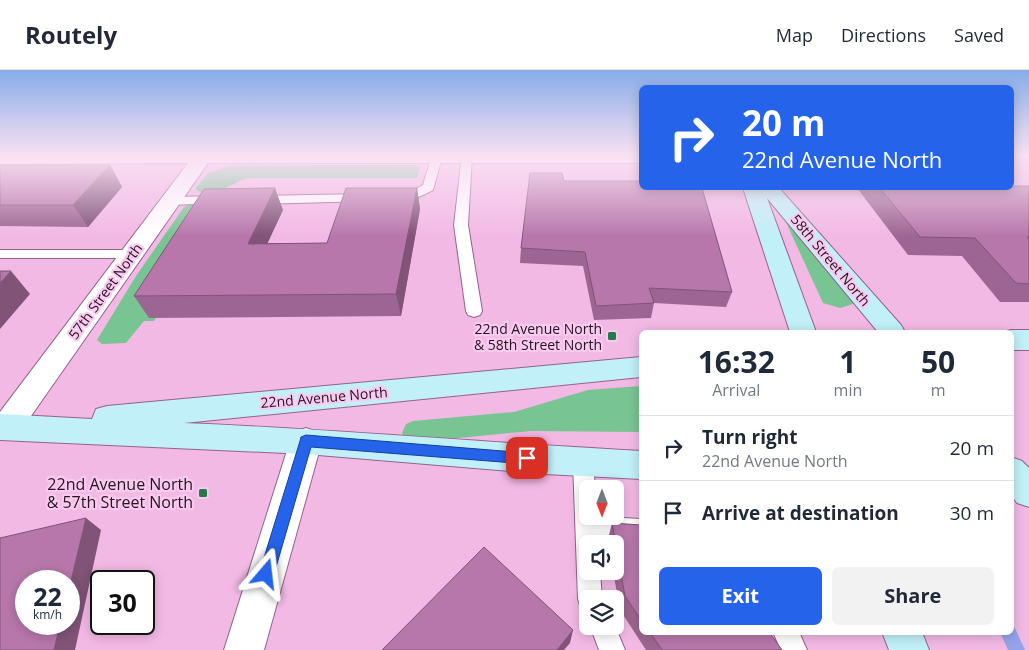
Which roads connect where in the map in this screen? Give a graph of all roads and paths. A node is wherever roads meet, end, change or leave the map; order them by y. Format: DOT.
graph roads {
  1 [pos="184,182"];
  2 [pos="430,182"];
  3 [pos="464,182"];
  4 [pos="755,190"];
  5 [pos="771,190"];
  6 [pos="170,201"];
  7 [pos="0,254"];
  8 [pos="131,254"];
  9 [pos="474,311"];
  10 [pos="802,330"];
  11 [pos="890,330"];
  12 [pos="1014,340"];
  13 [pos="1029,340"];
  14 [pos="639,367"];
  15 [pos="3,427"];
  16 [pos="306,441"];
  17 [pos="583,462"];
  18 [pos="639,465"];
  19 [pos="585,526"];
  20 [pos="639,529"];
  21 [pos="586,535"];
  22 [pos="606,635"];
  23 [pos="786,635"];
  24 [pos="902,635"];
  25 [pos="244,650"];
  26 [pos="612,650"];
  27 [pos="794,650"];
  28 [pos="909,650"];
  1 -- 6 [label="street, 57th Street North"];
  2 -- 6 [label="lane"];
  3 -- 9 [label="lane"];
  4 -- 10 [label="main road"];
  5 -- 11 [label="main road, 58th Street North"];
  6 -- 8 [label="street, 57th Street North"];
  7 -- 8 [label="lane"];
  8 -- 15 [label="street, 57th Street North"];
  12 -- 13 [label="main road"];
  14 -- 15 [label="main road, 22nd Avenue North"];
  15 -- 16 [label="main road"];
  16 -- 17 [label="main road"];
  16 -- 25 [label="street"];
  17 -- 18 [label="main road"];
  17 -- 19 [label="lane"];
  19 -- 20 [label="lane"];
  19 -- 21 [label="lane"];
  22 -- 26 [label="lane"];
  23 -- 27 [label="lane"];
  24 -- 28 [label="main road"];
}
